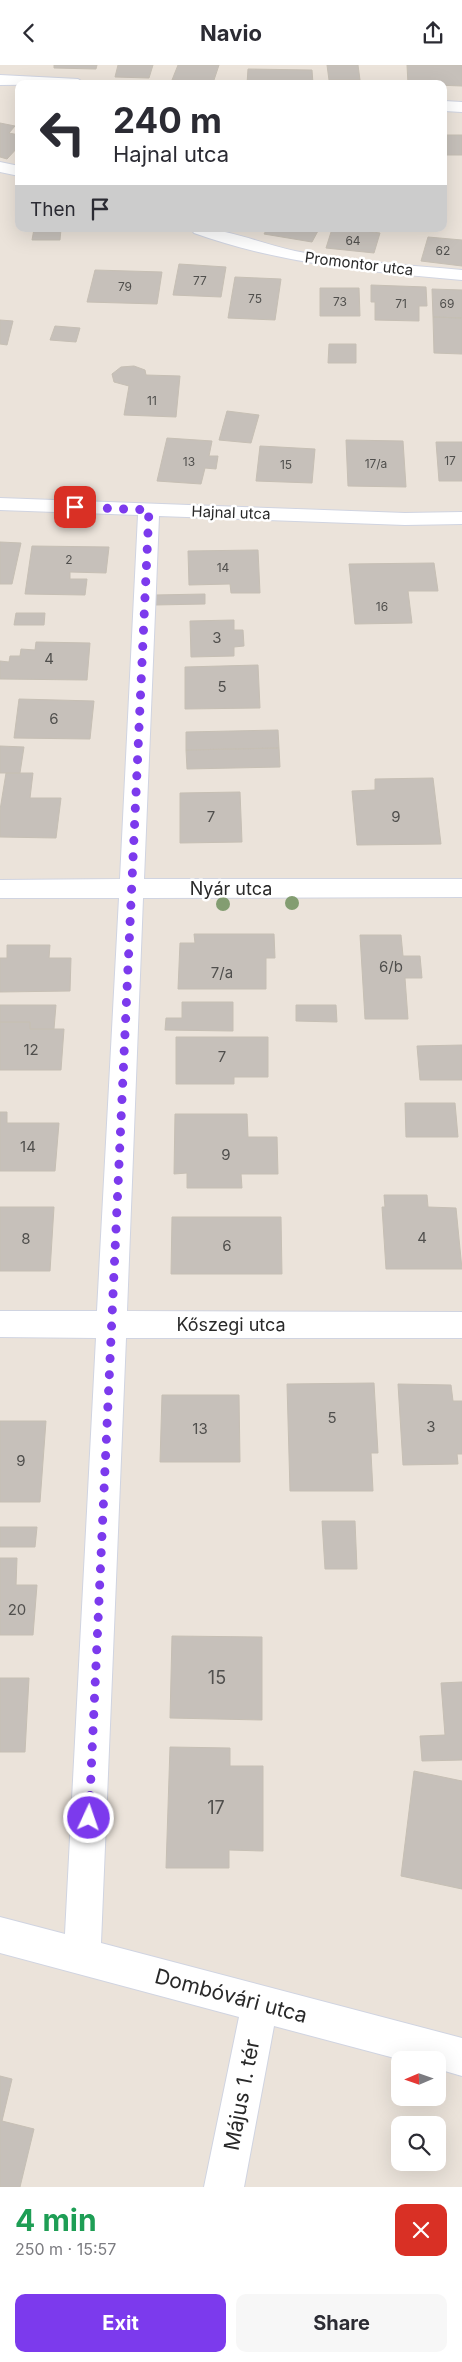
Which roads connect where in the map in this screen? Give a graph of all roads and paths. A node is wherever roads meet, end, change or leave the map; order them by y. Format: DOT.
graph roads {
  1 [pos="0,80"];
  2 [pos="15,81"];
  3 [pos="447,106"];
  4 [pos="462,107"];
  5 [pos="0,167"];
  6 [pos="15,170"];
  7 [pos="208,232"];
  8 [pos="462,275"];
  9 [pos="0,503"];
  10 [pos="149,510"];
  11 [pos="462,518"];
  12 [pos="462,888"];
  13 [pos="0,889"];
  14 [pos="132,889"];
  15 [pos="0,1324"];
  16 [pos="111,1325"];
  17 [pos="462,1325"];
  18 [pos="0,1935"];
  19 [pos="82,1957"];
  20 [pos="260,2004"];
  21 [pos="462,2057"];
  22 [pos="224,2187"];
  1 -- 2 [label="street"];
  3 -- 4 [label="street"];
  5 -- 6 [label="street"];
  7 -- 8 [label="street, Promontor utca"];
  9 -- 10 [label="street, Hajnal utca"];
  10 -- 11 [label="street, Hajnal utca"];
  10 -- 14 [label="street"];
  12 -- 14 [label="street, Nyár utca"];
  13 -- 14 [label="street, Nyár utca"];
  14 -- 16 [label="street"];
  15 -- 16 [label="street, Kőszegi utca"];
  16 -- 17 [label="street, Kőszegi utca"];
  16 -- 19 [label="street"];
  18 -- 19 [label="street, Dombóvári utca"];
  19 -- 20 [label="street, Dombóvári utca"];
  20 -- 21 [label="street, Dombóvári utca"];
  20 -- 22 [label="street, Május 1. tér"];
}
